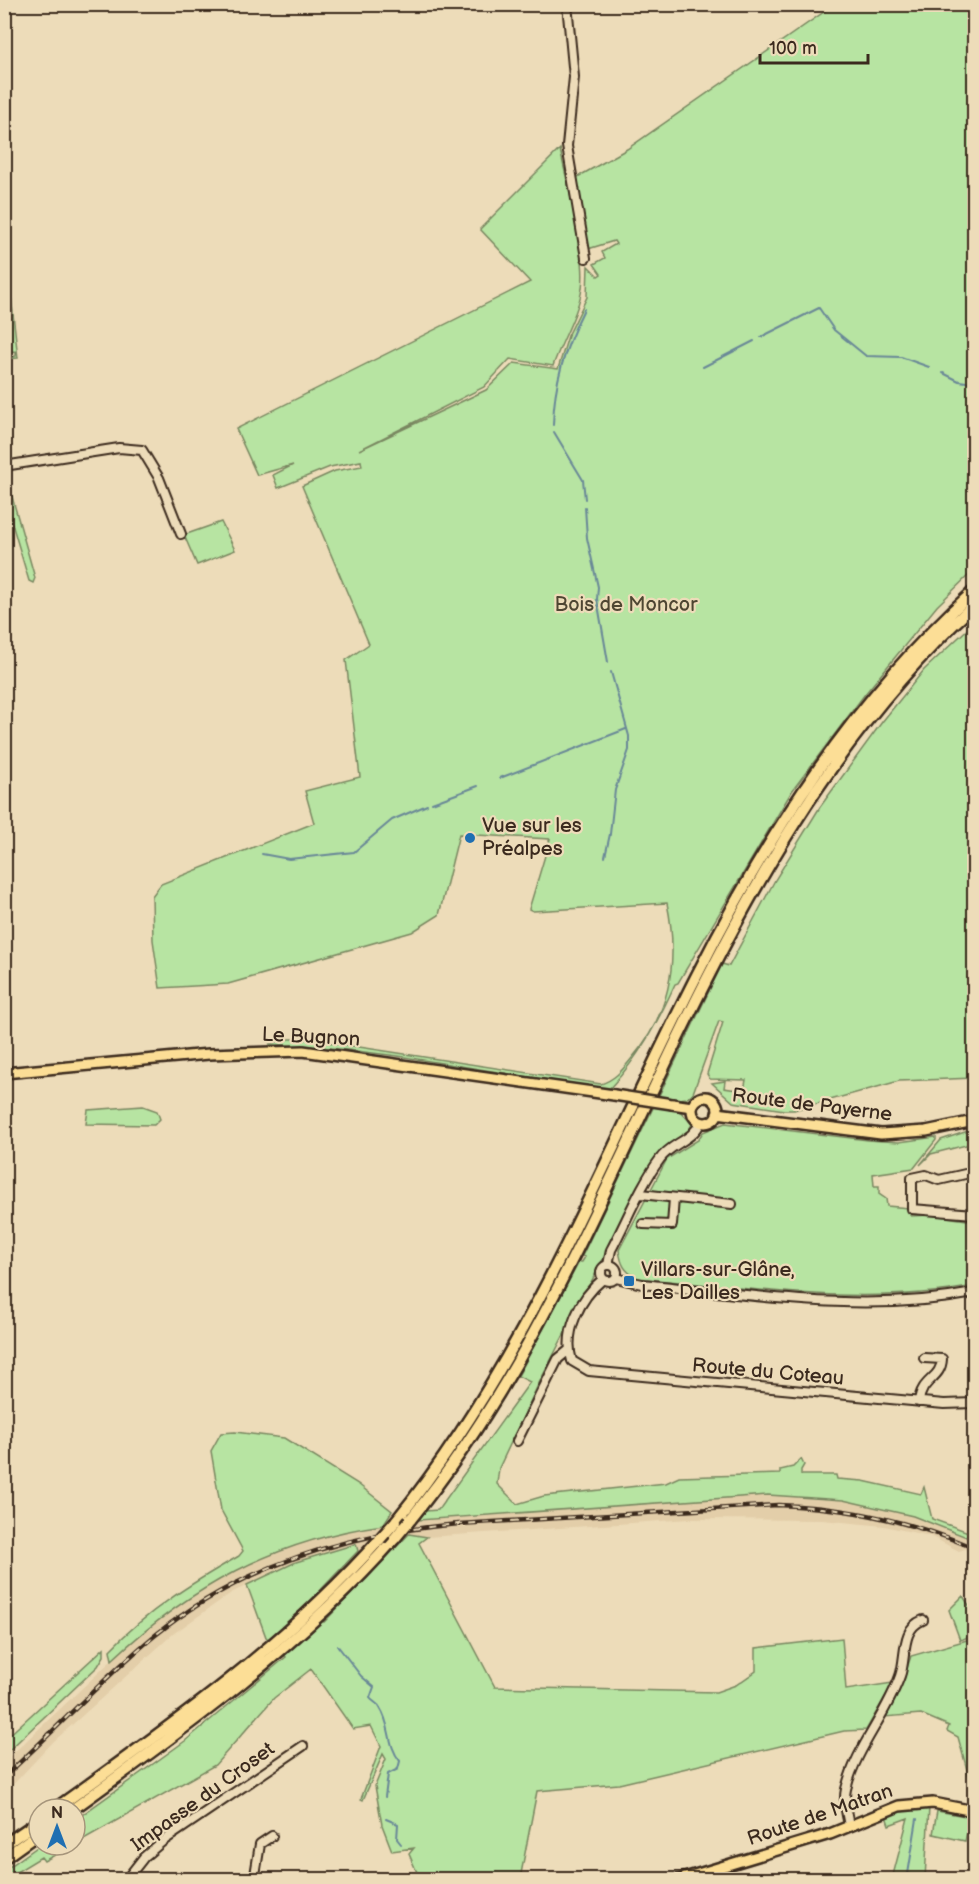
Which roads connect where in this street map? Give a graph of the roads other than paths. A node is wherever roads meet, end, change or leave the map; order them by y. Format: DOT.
graph roads {
  1 [pos="567,4"];
  2 [pos="586,258"];
  3 [pos="4,466"];
  4 [pos="181,534"];
  5 [pos="975,591"];
  6 [pos="975,605"];
  7 [pos="4,1073"];
  8 [pos="692,1107"];
  9 [pos="717,1113"];
  10 [pos="975,1121"];
  11 [pos="701,1122"];
  12 [pos="975,1172"];
  13 [pos="641,1194"];
  14 [pos="674,1198"];
  15 [pos="732,1203"];
  16 [pos="975,1214"];
  17 [pos="643,1224"];
  18 [pos="608,1265"];
  19 [pos="616,1278"];
  20 [pos="603,1279"];
  21 [pos="975,1293"];
  22 [pos="569,1350"];
  23 [pos="924,1358"];
  24 [pos="920,1402"];
  25 [pos="975,1403"];
  26 [pos="517,1441"];
  27 [pos="368,1560"];
  28 [pos="923,1620"];
  29 [pos="276,1648"];
  30 [pos="303,1746"];
  31 [pos="71,1797"];
  32 [pos="87,1799"];
  33 [pos="975,1812"];
  34 [pos="849,1826"];
  35 [pos="27,1829"];
  36 [pos="272,1836"];
  37 [pos="27,1842"];
  38 [pos="4,1845"];
  39 [pos="4,1858"];
  40 [pos="255,1875"];
  41 [pos="126,1880"];
  42 [pos="237,1880"];
  43 [pos="267,1880"];
  44 [pos="678,1880"];
  1 -- 2 [label="street"];
  3 -- 4 [label="street"];
  5 -- 27 [label="highway, bridge"];
  6 -- 27 [label="highway, bridge"];
  7 -- 8 [label="main road, Le Bugnon, bridge"];
  8 -- 9 [label="main road"];
  8 -- 11 [label="main road"];
  9 -- 10 [label="main road, Route de Payerne"];
  9 -- 11 [label="main road"];
  11 -- 13 [label="street"];
  12 -- 16 [label="street"];
  13 -- 14 [label="street"];
  13 -- 18 [label="street"];
  14 -- 15 [label="street"];
  14 -- 17 [label="street"];
  18 -- 19 [label="street"];
  18 -- 20 [label="street"];
  19 -- 20 [label="street"];
  19 -- 21 [label="street"];
  20 -- 22 [label="street"];
  22 -- 24 [label="street, Route du Coteau"];
  22 -- 26 [label="street"];
  23 -- 24 [label="street"];
  24 -- 25 [label="street, Route du Coteau"];
  27 -- 29 [label="highway"];
  28 -- 34 [label="street"];
  29 -- 31 [label="highway"];
  29 -- 32 [label="highway"];
  30 -- 41 [label="street, Impasse du Croset"];
  33 -- 34 [label="main road, Route de Matran"];
  34 -- 44 [label="main road, Route de Matran"];
  35 -- 38 [label="highway"];
  36 -- 40 [label="street"];
  37 -- 39 [label="highway"];
  40 -- 42 [label="street"];
  40 -- 43 [label="street"];
}
